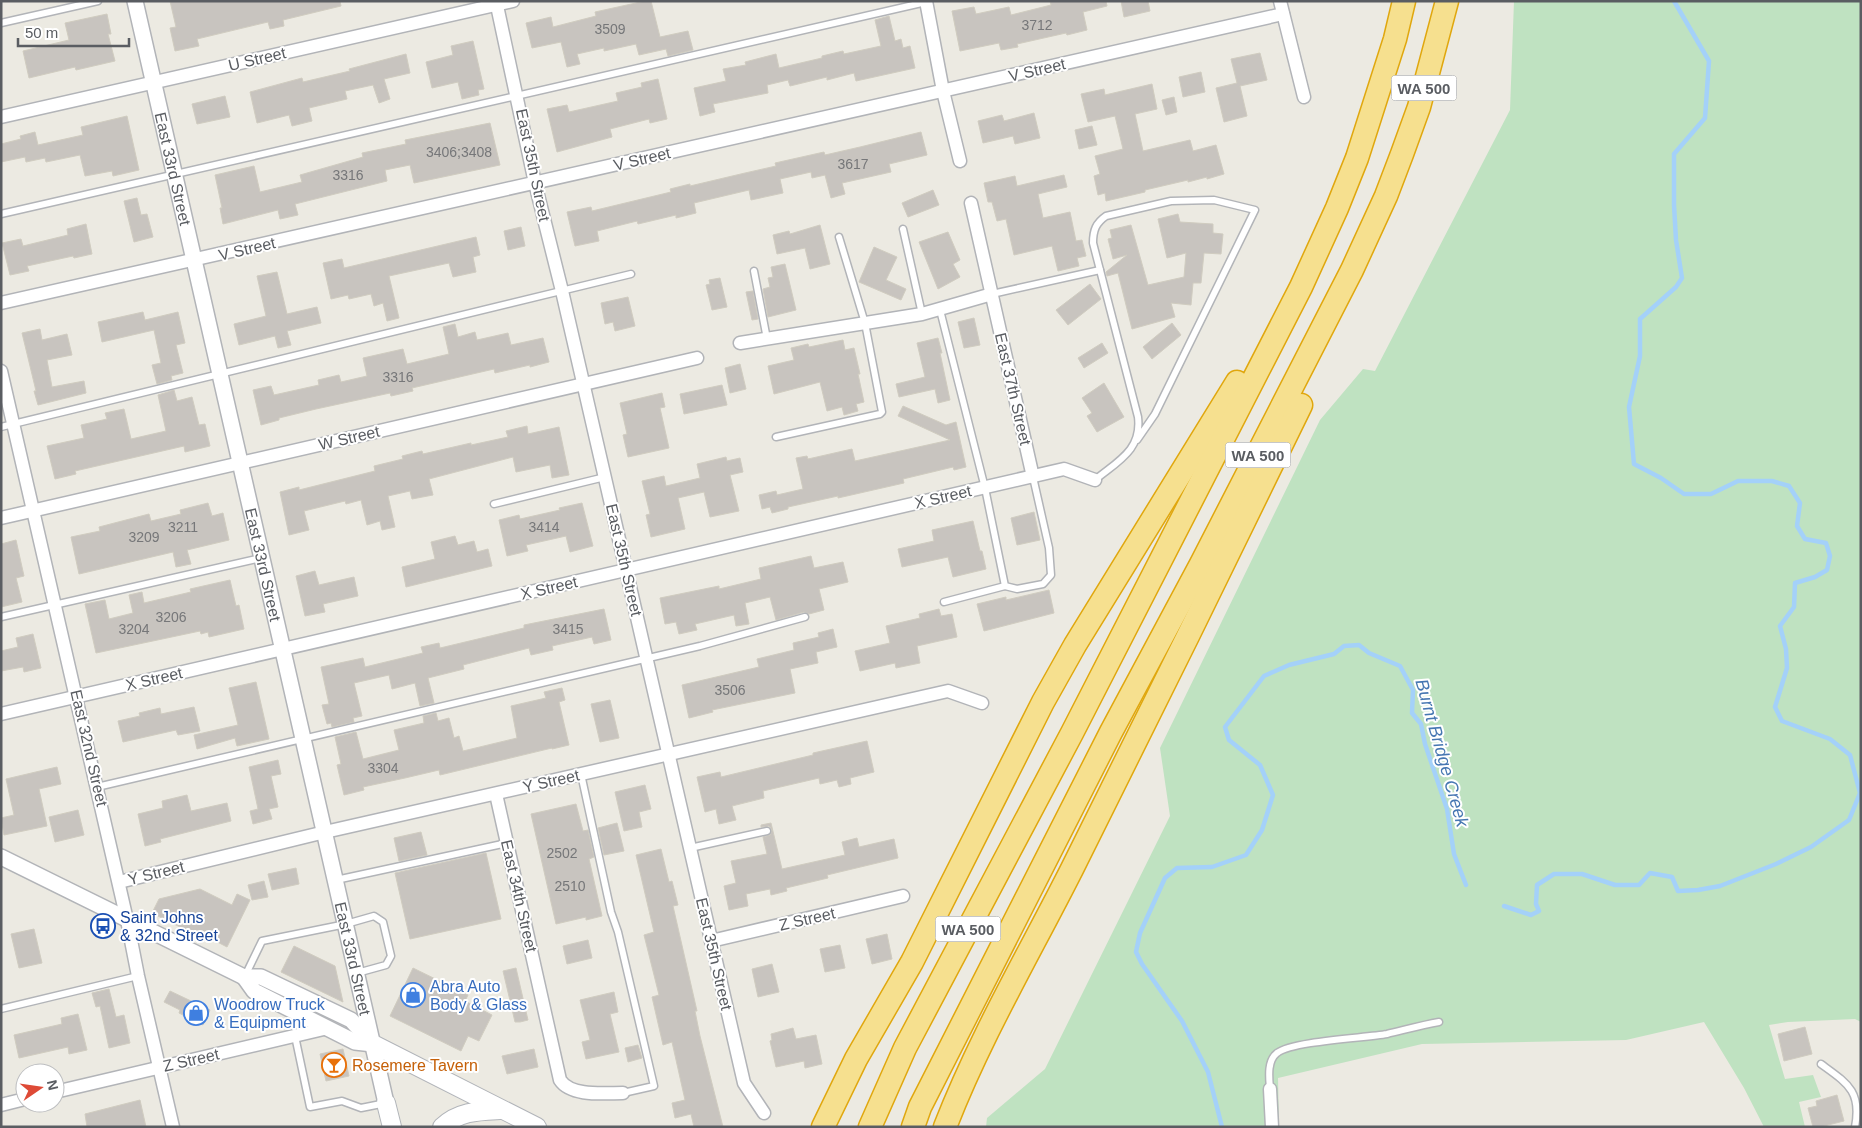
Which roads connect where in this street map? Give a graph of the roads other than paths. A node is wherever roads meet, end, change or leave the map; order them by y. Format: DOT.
graph roads {
  1 [pos="98,1"];
  2 [pos="135,1"];
  3 [pos="513,1"];
  4 [pos="1280,1"];
  5 [pos="1404,1"];
  6 [pos="1447,1"];
  7 [pos="926,2"];
  8 [pos="496,3"];
  9 [pos="1283,14"];
  10 [pos="1,23"];
  11 [pos="153,83"];
  12 [pos="944,91"];
  13 [pos="518,96"];
  14 [pos="1304,97"];
  15 [pos="1,117"];
  16 [pos="960,161"];
  17 [pos="1395,173"];
  18 [pos="175,175"];
  19 [pos="535,183"];
  20 [pos="971,203"];
  21 [pos="1,214"];
  22 [pos="903,229"];
  23 [pos="839,237"];
  24 [pos="1316,253"];
  25 [pos="194,261"];
  26 [pos="1100,270"];
  27 [pos="754,271"];
  28 [pos="631,274"];
  29 [pos="562,291"];
  30 [pos="992,294"];
  31 [pos="1,303"];
  32 [pos="940,310"];
  33 [pos="922,314"];
  34 [pos="865,323"];
  35 [pos="767,338"];
  36 [pos="740,343"];
  37 [pos="697,358"];
  38 [pos="1,371"];
  39 [pos="220,373"];
  40 [pos="584,385"];
  41 [pos="15,424"];
  42 [pos="1,427"];
  43 [pos="776,438"];
  44 [pos="1137,440"];
  45 [pos="240,463"];
  46 [pos="605,477"];
  47 [pos="1033,477"];
  48 [pos="1095,480"];
  49 [pos="985,488"];
  50 [pos="494,504"];
  51 [pos="34,511"];
  52 [pos="1,518"];
  53 [pos="261,558"];
  54 [pos="626,570"];
  55 [pos="1005,586"];
  56 [pos="944,602"];
  57 [pos="56,604"];
  58 [pos="1,617"];
  59 [pos="805,617"];
  60 [pos="283,649"];
  61 [pos="647,659"];
  62 [pos="77,696"];
  63 [pos="982,703"];
  64 [pos="1,714"];
  65 [pos="304,739"];
  66 [pos="668,755"];
  67 [pos="581,774"];
  68 [pos="98,787"];
  69 [pos="496,794"];
  70 [pos="767,831"];
  71 [pos="325,832"];
  72 [pos="507,843"];
  73 [pos="690,848"];
  74 [pos="1,858"];
  75 [pos="336,880"];
  76 [pos="119,882"];
  77 [pos="903,896"];
  78 [pos="128,920"];
  79 [pos="346,924"];
  80 [pos="711,941"];
  81 [pos="357,973"];
  82 [pos="138,976"];
  83 [pos="244,977"];
  84 [pos="1,1009"];
  85 [pos="1439,1022"];
  86 [pos="328,1028"];
  87 [pos="295,1036"];
  88 [pos="373,1044"];
  89 [pos="1821,1064"];
  90 [pos="160,1067"];
  91 [pos="1270,1088"];
  92 [pos="65,1090"];
  93 [pos="623,1093"];
  94 [pos="15,1102"];
  95 [pos="386,1103"];
  96 [pos="1,1105"];
  97 [pos="501,1110"];
  98 [pos="764,1113"];
  99 [pos="173,1127"];
  100 [pos="392,1127"];
  101 [pos="442,1127"];
  102 [pos="537,1127"];
  103 [pos="823,1127"];
  104 [pos="870,1127"];
  105 [pos="912,1127"];
  106 [pos="945,1127"];
  107 [pos="1272,1127"];
  108 [pos="1855,1127"];
  1 -- 10 [label="lane"];
  2 -- 11 [label="street, East 33rd Street"];
  3 -- 8 [label="street, U Street"];
  4 -- 9 [label="street"];
  5 -- 24 [label="highway, WA 500"];
  6 -- 17 [label="highway, WA 500"];
  7 -- 12 [label="street"];
  7 -- 13 [label="lane"];
  8 -- 11 [label="street, U Street"];
  8 -- 13 [label="street, East 35th Street"];
  9 -- 12 [label="street, V Street"];
  9 -- 14 [label="street"];
  11 -- 15 [label="street, U Street"];
  11 -- 18 [label="street, East 33rd Street"];
  12 -- 16 [label="street"];
  12 -- 19 [label="street, V Street"];
  13 -- 18 [label="lane"];
  13 -- 19 [label="street, East 35th Street"];
  17 -- 105 [label="highway, WA 500"];
  17 -- 106 [label="highway"];
  18 -- 21 [label="lane"];
  18 -- 25 [label="street, East 33rd Street"];
  19 -- 25 [label="street, V Street"];
  19 -- 29 [label="street, East 35th Street"];
  20 -- 30 [label="street, East 37th Street"];
  22 -- 33 [label="lane"];
  23 -- 34 [label="lane"];
  24 -- 103 [label="highway"];
  24 -- 104 [label="highway, WA 500"];
  25 -- 31 [label="street, V Street"];
  25 -- 39 [label="street, East 33rd Street"];
  26 -- 30 [label="lane"];
  26 -- 44 [label="lane"];
  26 -- 44 [label="lane"];
  27 -- 35 [label="lane"];
  28 -- 29 [label="lane"];
  29 -- 39 [label="lane"];
  29 -- 40 [label="street, East 35th Street"];
  30 -- 32 [label="street"];
  30 -- 47 [label="street, East 37th Street"];
  32 -- 33 [label="street"];
  32 -- 49 [label="lane"];
  33 -- 34 [label="street"];
  34 -- 35 [label="street"];
  34 -- 43 [label="lane"];
  35 -- 36 [label="street"];
  37 -- 40 [label="street, W Street"];
  38 -- 41 [label="street, East 32nd Street"];
  39 -- 41 [label="lane"];
  39 -- 45 [label="street, East 33rd Street"];
  40 -- 45 [label="street, W Street"];
  40 -- 46 [label="street, East 35th Street"];
  41 -- 42 [label="lane"];
  41 -- 51 [label="street, East 32nd Street"];
  44 -- 48 [label="lane"];
  45 -- 51 [label="street, W Street"];
  45 -- 53 [label="street, East 33rd Street"];
  46 -- 50 [label="lane"];
  46 -- 54 [label="street, East 35th Street"];
  47 -- 48 [label="street, X Street"];
  47 -- 49 [label="street, X Street"];
  47 -- 55 [label="lane, East 37th Street"];
  49 -- 54 [label="street, X Street"];
  49 -- 55 [label="lane"];
  51 -- 52 [label="street, W Street"];
  51 -- 57 [label="street, East 32nd Street"];
  53 -- 57 [label="lane"];
  53 -- 60 [label="street, East 33rd Street"];
  54 -- 60 [label="street, X Street"];
  54 -- 61 [label="street, East 35th Street"];
  55 -- 56 [label="lane"];
  57 -- 58 [label="lane"];
  57 -- 62 [label="street, East 32nd Street"];
  59 -- 61 [label="lane"];
  60 -- 62 [label="street, X Street"];
  60 -- 65 [label="street, East 33rd Street"];
  61 -- 65 [label="lane"];
  61 -- 66 [label="street, East 35th Street"];
  62 -- 64 [label="street, X Street"];
  62 -- 68 [label="street, East 32nd Street"];
  63 -- 66 [label="street, Y Street"];
  65 -- 68 [label="lane"];
  65 -- 71 [label="street, East 33rd Street"];
  66 -- 67 [label="street, Y Street"];
  66 -- 73 [label="street, East 35th Street"];
  67 -- 69 [label="street, Y Street"];
  67 -- 93 [label="lane"];
  68 -- 76 [label="street, East 32nd Street"];
  69 -- 71 [label="street, Y Street"];
  69 -- 72 [label="street, East 34th Street"];
  70 -- 73 [label="lane"];
  71 -- 75 [label="street, East 33rd Street"];
  71 -- 76 [label="street, Y Street"];
  72 -- 75 [label="lane"];
  72 -- 93 [label="street, East 34th Street"];
  73 -- 80 [label="street, East 35th Street"];
  74 -- 78 [label="street"];
  75 -- 79 [label="street, East 33rd Street"];
  76 -- 78 [label="street, East 32nd Street"];
  77 -- 80 [label="street, Z Street"];
  78 -- 82 [label="street, East 32nd Street"];
  78 -- 83 [label="street"];
  79 -- 81 [label="street, East 33rd Street"];
  79 -- 81 [label="lane"];
  79 -- 83 [label="lane"];
  80 -- 98 [label="street, East 35th Street"];
  81 -- 88 [label="street, East 33rd Street"];
  82 -- 84 [label="lane"];
  82 -- 90 [label="street, East 32nd Street"];
  83 -- 86 [label="street"];
  83 -- 88 [label="street"];
  85 -- 91 [label="lane"];
  86 -- 87 [label="street, Z Street"];
  86 -- 88 [label="street"];
  87 -- 90 [label="street, Z Street"];
  87 -- 95 [label="lane"];
  88 -- 95 [label="street, East 33rd Street"];
  88 -- 97 [label="main road"];
  89 -- 108 [label="lane"];
  90 -- 92 [label="street, Z Street"];
  90 -- 99 [label="street, East 32nd Street"];
  91 -- 107 [label="street"];
  94 -- 96 [label="street"];
  95 -- 100 [label="main road, East 33rd Street"];
  97 -- 101 [label="main road"];
  97 -- 102 [label="main road"];
}
